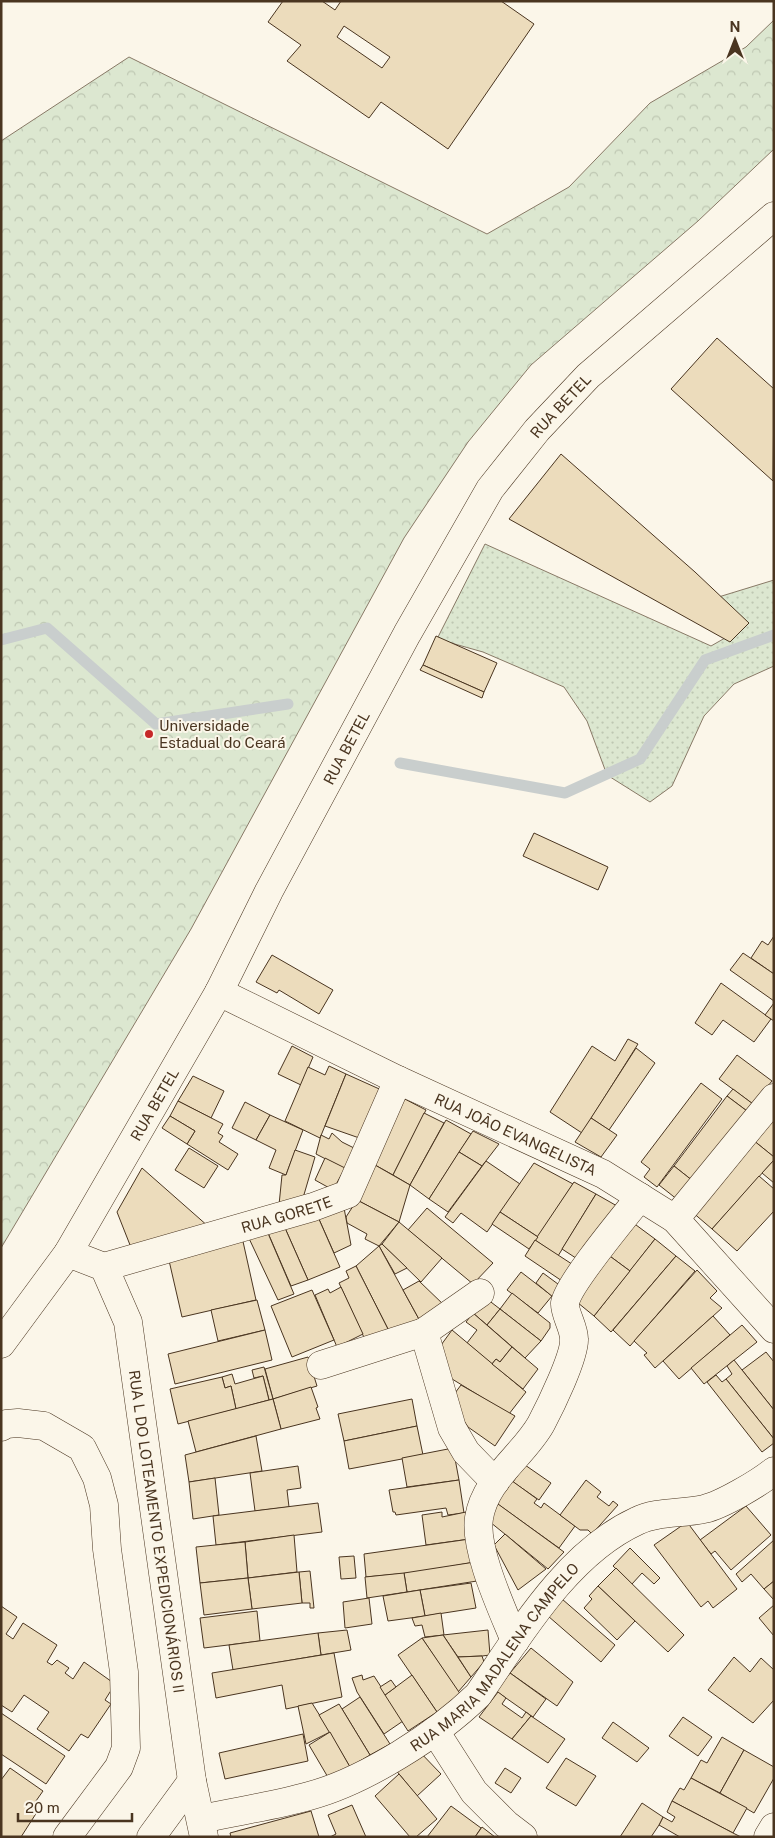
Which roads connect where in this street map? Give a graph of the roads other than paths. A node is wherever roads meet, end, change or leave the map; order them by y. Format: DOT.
graph roads {
  1 [pos="774,216"];
  2 [pos="219,992"];
  3 [pos="398,1080"];
  4 [pos="774,1098"];
  5 [pos="640,1197"];
  6 [pos="675,1219"];
  7 [pos="68,1252"];
  8 [pos="104,1267"];
  9 [pos="480,1293"];
  10 [pos="774,1329"];
  11 [pos="424,1332"];
  12 [pos="1,1344"];
  13 [pos="321,1365"];
  14 [pos="7,1418"];
  15 [pos="495,1482"];
  16 [pos="770,1482"];
  17 [pos="515,1642"];
  18 [pos="435,1731"];
  19 [pos="192,1781"];
  20 [pos="774,1827"];
  21 [pos="203,1828"];
  22 [pos="66,1837"];
  23 [pos="151,1837"];
  24 [pos="523,1837"];
  25 [pos="768,1837"];
  1 -- 2 [label="street, RUA BETEL"];
  2 -- 3 [label="street, RUA JOÃO EVANGELISTA"];
  2 -- 7 [label="street, RUA BETEL"];
  3 -- 5 [label="street, RUA JOÃO EVANGELISTA"];
  3 -- 8 [label="street, RUA GORETE"];
  4 -- 6 [label="street"];
  5 -- 6 [label="street, RUA JOÃO EVANGELISTA"];
  5 -- 15 [label="street"];
  6 -- 10 [label="street, RUA JOÃO EVANGELISTA"];
  7 -- 8 [label="street"];
  7 -- 12 [label="street, RUA BETEL"];
  8 -- 19 [label="street, RUA L DO LOTEAMENTO EXPEDICIONÁRIOS II"];
  9 -- 11 [label="street"];
  11 -- 13 [label="street"];
  11 -- 15 [label="street"];
  14 -- 22 [label="street"];
  15 -- 17 [label="street"];
  16 -- 17 [label="street, RUA MARIA MADALENA CAMPELO"];
  17 -- 18 [label="street, RUA MARIA MADALENA CAMPELO"];
  18 -- 21 [label="street, RUA MARIA MADALENA CAMPELO"];
  18 -- 24 [label="street"];
  19 -- 21 [label="street, RUA L DO LOTEAMENTO EXPEDICIONÁRIOS II"];
  19 -- 23 [label="street"];
  20 -- 25 [label="street"];
}
